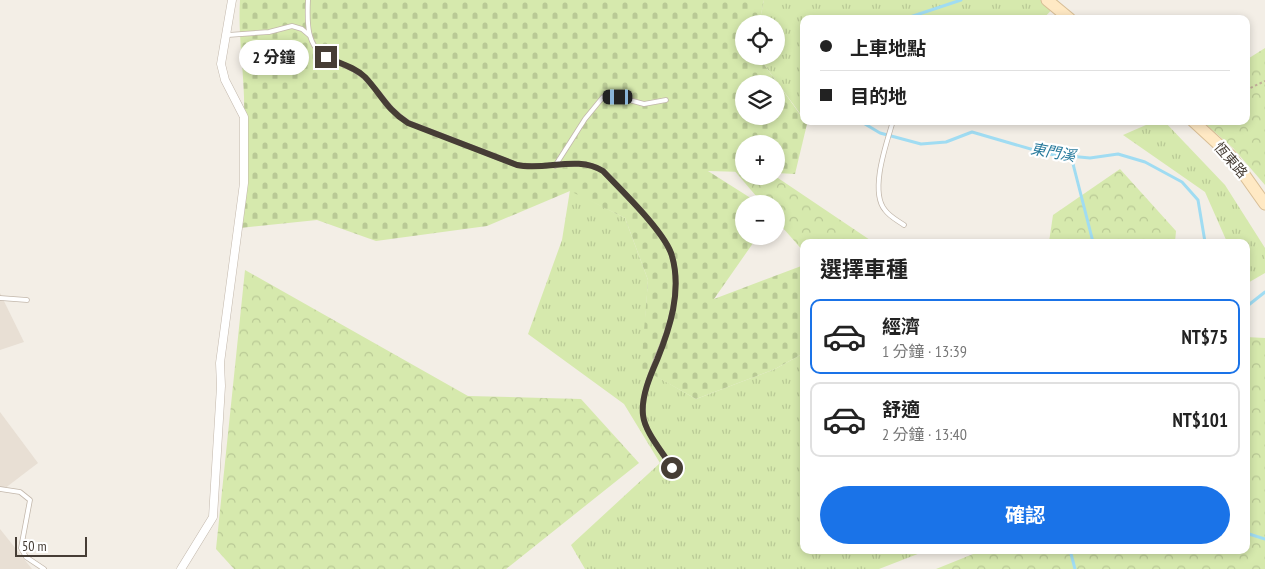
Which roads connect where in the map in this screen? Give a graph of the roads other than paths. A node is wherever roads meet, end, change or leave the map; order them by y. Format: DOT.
graph roads {
  1 [pos="232,0"];
  2 [pos="308,0"];
  3 [pos="1046,0"];
  4 [pos="1065,15"];
  5 [pos="228,35"];
  6 [pos="309,35"];
  7 [pos="666,100"];
  8 [pos="892,125"];
  9 [pos="1197,125"];
  10 [pos="555,166"];
  11 [pos="1265,204"];
  12 [pos="904,224"];
  13 [pos="0,298"];
  14 [pos="27,300"];
  15 [pos="672,468"];
  16 [pos="0,488"];
  17 [pos="44,569"];
  18 [pos="181,569"];
  1 -- 5 [label="street"];
  2 -- 6 [label="lane"];
  3 -- 4 [label="main road"];
  5 -- 6 [label="lane"];
  5 -- 18 [label="street"];
  6 -- 10 [label="lane"];
  7 -- 10 [label="lane"];
  8 -- 12 [label="lane"];
  9 -- 11 [label="main road, 恆東路"];
  10 -- 15 [label="lane"];
  13 -- 14 [label="lane"];
  16 -- 17 [label="lane"];
}
